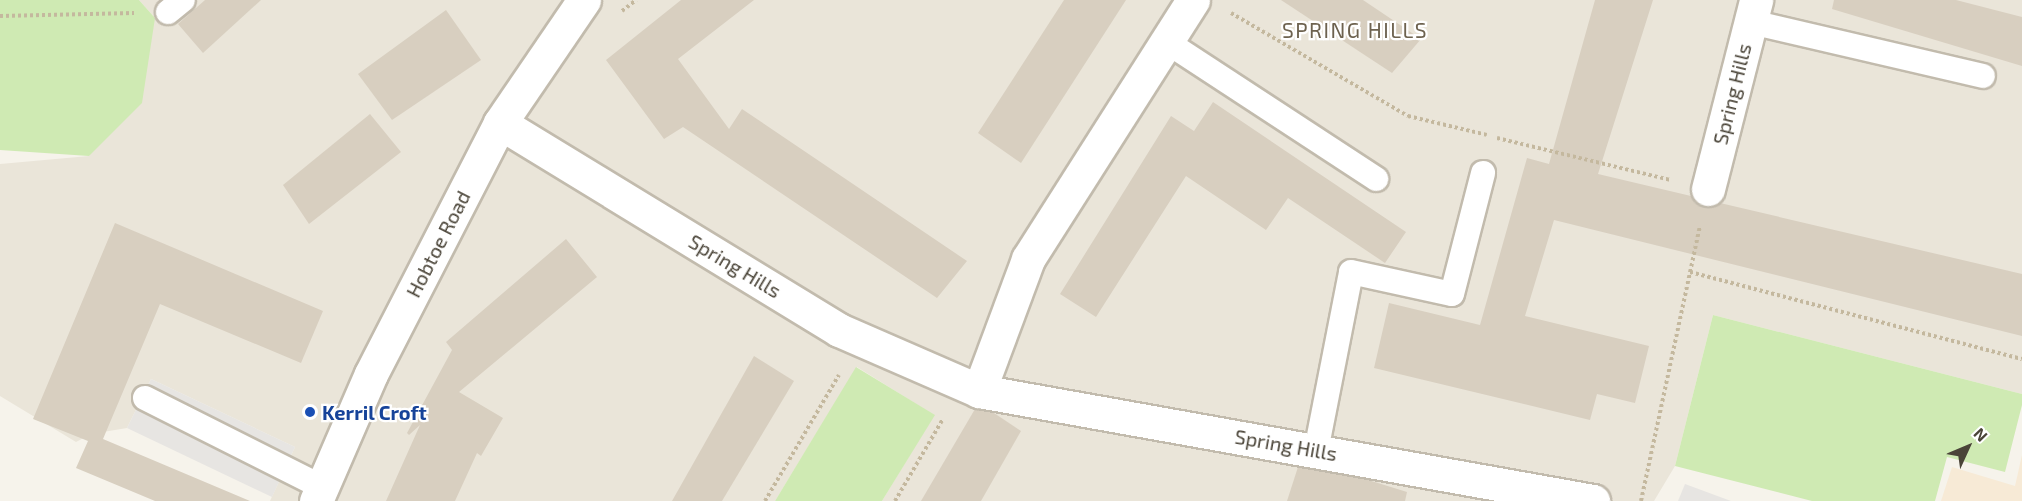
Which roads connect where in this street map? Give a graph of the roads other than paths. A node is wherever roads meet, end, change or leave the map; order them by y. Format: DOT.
graph roads {
  1 [pos="584,0"];
  2 [pos="1208,4"];
  3 [pos="1754,11"];
  4 [pos="1167,42"];
  5 [pos="1983,76"];
  6 [pos="500,123"];
  7 [pos="1483,173"];
  8 [pos="1376,179"];
  9 [pos="1708,189"];
  10 [pos="971,388"];
  11 [pos="145,398"];
  12 [pos="1317,451"];
  13 [pos="319,494"];
  14 [pos="1593,501"];
  1 -- 6 [label="street, Hobtoe Road"];
  2 -- 4 [label="street"];
  3 -- 5 [label="lane"];
  3 -- 9 [label="street, Spring Hills"];
  4 -- 8 [label="lane"];
  4 -- 10 [label="street"];
  6 -- 10 [label="street, Spring Hills"];
  6 -- 13 [label="street, Hobtoe Road"];
  7 -- 12 [label="lane"];
  10 -- 12 [label="street, Spring Hills"];
  11 -- 13 [label="lane"];
  12 -- 14 [label="street, Spring Hills"];
}
